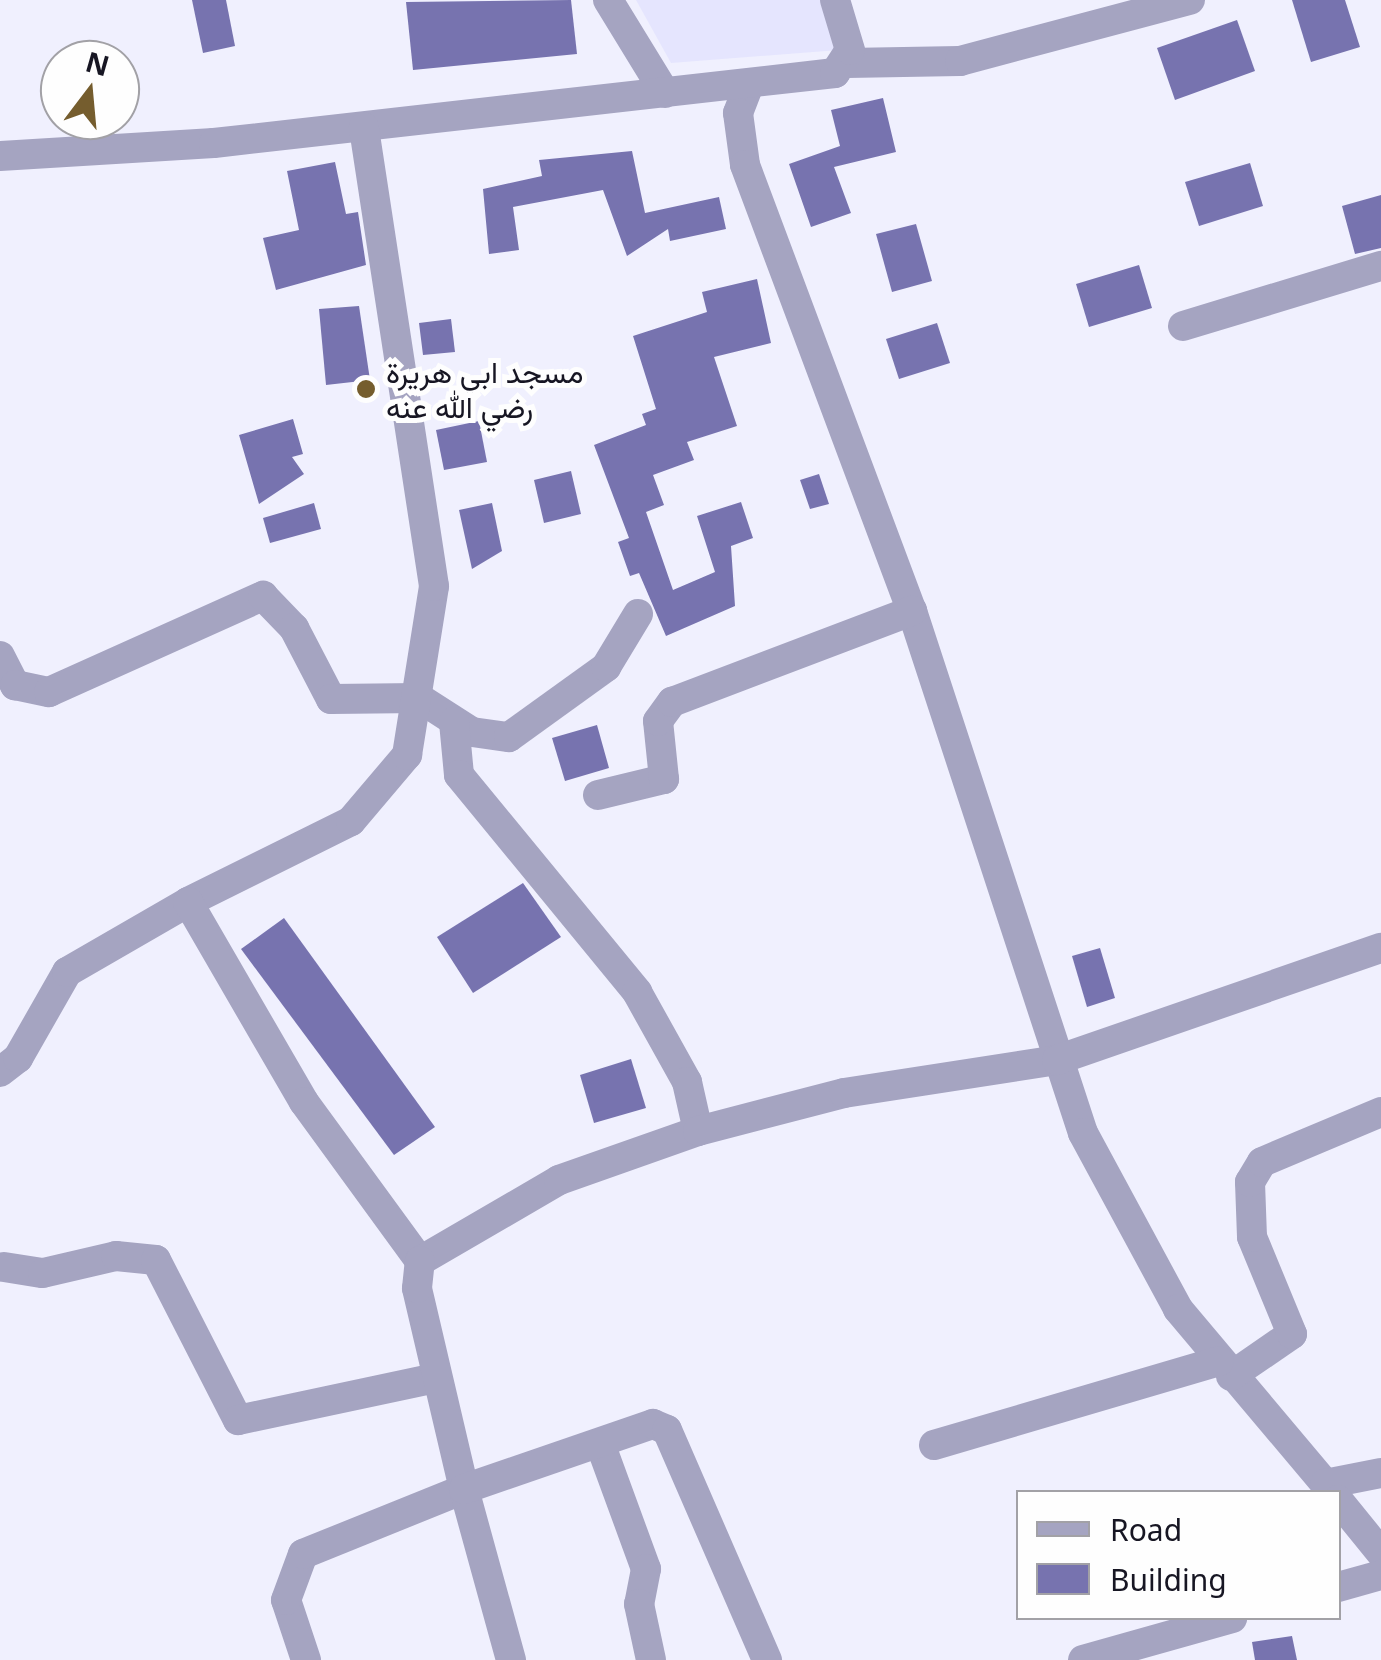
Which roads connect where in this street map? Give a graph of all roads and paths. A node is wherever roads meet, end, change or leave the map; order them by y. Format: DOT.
graph roads {
  1 [pos="608,0"];
  2 [pos="835,0"];
  3 [pos="1190,0"];
  4 [pos="847,63"];
  5 [pos="748,88"];
  6 [pos="665,93"];
  7 [pos="364,126"];
  8 [pos="0,156"];
  9 [pos="1381,266"];
  10 [pos="1184,326"];
  11 [pos="912,610"];
  12 [pos="638,614"];
  13 [pos="0,656"];
  14 [pos="419,698"];
  15 [pos="454,722"];
  16 [pos="598,795"];
  17 [pos="188,902"];
  18 [pos="1381,948"];
  19 [pos="1057,1060"];
  20 [pos="0,1072"];
  21 [pos="1381,1112"];
  22 [pos="698,1131"];
  23 [pos="420,1261"];
  24 [pos="4,1267"];
  25 [pos="1225,1368"];
  26 [pos="436,1378"];
  27 [pos="934,1445"];
  28 [pos="601,1446"];
  29 [pos="1381,1473"];
  30 [pos="464,1489"];
  31 [pos="1330,1490"];
  32 [pos="1337,1490"];
  33 [pos="1341,1503"];
  34 [pos="1381,1553"];
  35 [pos="1381,1575"];
  36 [pos="1341,1586"];
  37 [pos="1225,1620"];
  38 [pos="306,1660"];
  39 [pos="510,1660"];
  40 [pos="650,1660"];
  41 [pos="767,1660"];
  42 [pos="1084,1660"];
  1 -- 6 [label="street"];
  2 -- 4 [label="street"];
  3 -- 4 [label="street"];
  4 -- 5 [label="street"];
  5 -- 6 [label="street"];
  5 -- 11 [label="street"];
  6 -- 7 [label="street"];
  7 -- 8 [label="street"];
  7 -- 14 [label="street"];
  9 -- 10 [label="street"];
  11 -- 16 [label="street"];
  11 -- 19 [label="street"];
  12 -- 15 [label="street"];
  13 -- 14 [label="street"];
  14 -- 15 [label="street"];
  14 -- 17 [label="street"];
  15 -- 22 [label="street"];
  17 -- 20 [label="street"];
  17 -- 23 [label="street"];
  18 -- 19 [label="street"];
  19 -- 22 [label="street"];
  19 -- 25 [label="street"];
  21 -- 25 [label="street"];
  22 -- 23 [label="street"];
  23 -- 26 [label="street"];
  24 -- 26 [label="street"];
  25 -- 27 [label="street"];
  25 -- 31 [label="street"];
  26 -- 30 [label="street"];
  28 -- 30 [label="street"];
  28 -- 40 [label="street"];
  28 -- 41 [label="street"];
  29 -- 32 [label="street"];
  30 -- 38 [label="street"];
  30 -- 39 [label="street"];
  33 -- 34 [label="street"];
  35 -- 36 [label="street"];
  37 -- 42 [label="street"];
}
